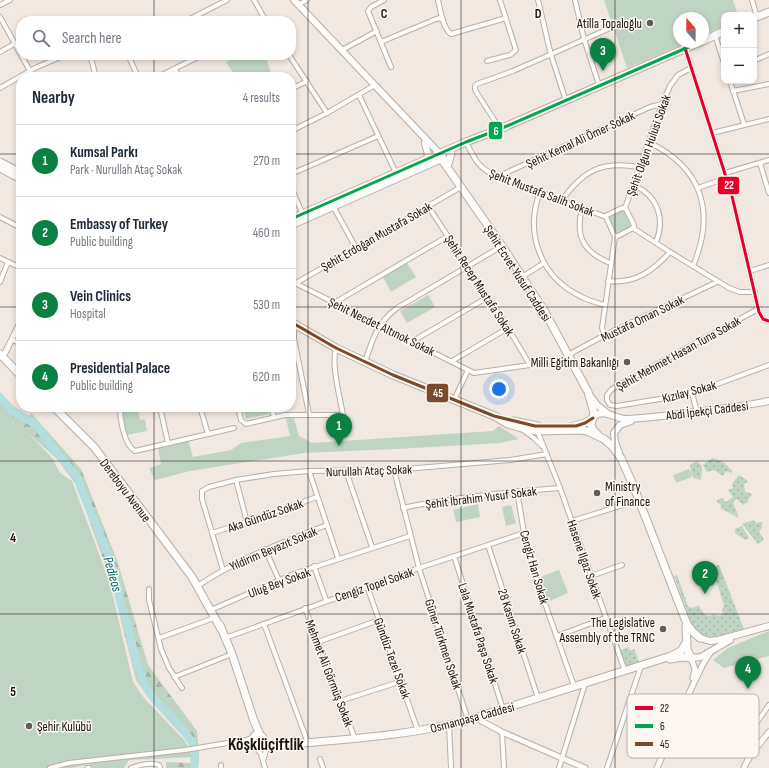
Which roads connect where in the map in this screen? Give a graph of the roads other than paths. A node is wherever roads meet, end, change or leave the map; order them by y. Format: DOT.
graph roads {
  1 [pos="10,0"];
  2 [pos="227,0"];
  3 [pos="254,0"];
  4 [pos="307,0"];
  5 [pos="384,0"];
  6 [pos="438,0"];
  7 [pos="500,0"];
  8 [pos="538,0"];
  9 [pos="574,0"];
  10 [pos="752,0"];
  11 [pos="296,2"];
  12 [pos="0,5"];
  13 [pos="755,12"];
  14 [pos="769,12"];
  15 [pos="196,16"];
  16 [pos="263,16"];
  17 [pos="0,17"];
  18 [pos="506,18"];
  19 [pos="757,18"];
  20 [pos="443,20"];
  21 [pos="608,29"];
  22 [pos="377,31"];
  23 [pos="721,33"];
  24 [pos="715,35"];
  25 [pos="709,38"];
  26 [pos="584,39"];
  27 [pos="381,42"];
  28 [pos="14,44"];
  29 [pos="16,47"];
  30 [pos="685,48"];
  31 [pos="342,50"];
  32 [pos="0,52"];
  33 [pos="721,54"];
  34 [pos="769,54"];
  35 [pos="551,55"];
  36 [pos="758,59"];
  37 [pos="23,60"];
  38 [pos="54,60"];
  39 [pos="91,60"];
  40 [pos="130,60"];
  41 [pos="193,60"];
  42 [pos="292,60"];
  43 [pos="487,62"];
  44 [pos="391,66"];
  45 [pos="691,68"];
  46 [pos="175,70"];
  47 [pos="30,71"];
  48 [pos="95,72"];
  49 [pos="136,72"];
  50 [pos="170,72"];
  51 [pos="16,79"];
  52 [pos="307,81"];
  53 [pos="731,84"];
  54 [pos="769,84"];
  55 [pos="375,85"];
  56 [pos="296,86"];
  57 [pos="599,86"];
  58 [pos="0,88"];
  59 [pos="733,90"];
  60 [pos="358,95"];
  61 [pos="566,101"];
  62 [pos="662,104"];
  63 [pos="327,113"];
  64 [pos="769,119"];
  65 [pos="744,124"];
  66 [pos="296,129"];
  67 [pos="499,130"];
  68 [pos="712,132"];
  69 [pos="378,136"];
  70 [pos="424,141"];
  71 [pos="648,142"];
  72 [pos="468,146"];
  73 [pos="433,147"];
  74 [pos="451,152"];
  75 [pos="439,156"];
  76 [pos="769,160"];
  77 [pos="0,162"];
  78 [pos="429,162"];
  79 [pos="760,163"];
  80 [pos="447,167"];
  81 [pos="639,167"];
  82 [pos="0,168"];
  83 [pos="16,170"];
  84 [pos="296,172"];
  85 [pos="396,173"];
  86 [pos="725,173"];
  87 [pos="16,176"];
  88 [pos="499,176"];
  89 [pos="726,178"];
  90 [pos="633,185"];
  91 [pos="461,187"];
  92 [pos="698,188"];
  93 [pos="540,192"];
  94 [pos="769,193"];
  95 [pos="296,199"];
  96 [pos="562,200"];
  97 [pos="332,204"];
  98 [pos="428,206"];
  99 [pos="582,208"];
  100 [pos="624,208"];
  101 [pos="0,216"];
  102 [pos="303,216"];
  103 [pos="606,217"];
  104 [pos="296,218"];
  105 [pos="296,221"];
  106 [pos="16,225"];
  107 [pos="634,228"];
  108 [pos="448,236"];
  109 [pos="614,236"];
  110 [pos="656,242"];
  111 [pos="502,246"];
  112 [pos="356,248"];
  113 [pos="670,252"];
  114 [pos="0,258"];
  115 [pos="8,262"];
  116 [pos="544,263"];
  117 [pos="610,263"];
  118 [pos="769,265"];
  119 [pos="16,266"];
  120 [pos="693,266"];
  121 [pos="468,267"];
  122 [pos="750,271"];
  123 [pos="522,277"];
  124 [pos="608,281"];
  125 [pos="0,282"];
  126 [pos="296,282"];
  127 [pos="718,282"];
  128 [pos="296,285"];
  129 [pos="754,292"];
  130 [pos="488,297"];
  131 [pos="334,303"];
  132 [pos="605,305"];
  133 [pos="758,308"];
  134 [pos="769,321"];
  135 [pos="296,325"];
  136 [pos="380,325"];
  137 [pos="508,328"];
  138 [pos="16,333"];
  139 [pos="605,335"];
  140 [pos="13,340"];
  141 [pos="413,341"];
  142 [pos="16,342"];
  143 [pos="296,348"];
  144 [pos="336,348"];
  145 [pos="2,356"];
  146 [pos="568,356"];
  147 [pos="452,361"];
  148 [pos="365,362"];
  149 [pos="530,365"];
  150 [pos="769,365"];
  151 [pos="468,370"];
  152 [pos="16,371"];
  153 [pos="588,392"];
  154 [pos="692,393"];
  155 [pos="454,400"];
  156 [pos="769,402"];
  157 [pos="608,403"];
  158 [pos="59,412"];
  159 [pos="121,412"];
  160 [pos="161,412"];
  161 [pos="201,412"];
  162 [pos="240,412"];
  163 [pos="272,412"];
  164 [pos="697,412"];
  165 [pos="309,414"];
  166 [pos="610,415"];
  167 [pos="494,416"];
  168 [pos="274,417"];
  169 [pos="593,418"];
  170 [pos="644,418"];
  171 [pos="234,428"];
  172 [pos="519,428"];
  173 [pos="536,428"];
  174 [pos="208,434"];
  175 [pos="601,438"];
  176 [pos="168,443"];
  177 [pos="544,448"];
  178 [pos="547,454"];
  179 [pos="621,458"];
  180 [pos="394,470"];
  181 [pos="310,471"];
  182 [pos="346,471"];
  183 [pos="236,480"];
  184 [pos="560,488"];
  185 [pos="517,491"];
  186 [pos="317,497"];
  187 [pos="639,500"];
  188 [pos="403,508"];
  189 [pos="572,521"];
  190 [pos="247,522"];
  191 [pos="327,525"];
  192 [pos="212,533"];
  193 [pos="524,533"];
  194 [pos="410,536"];
  195 [pos="488,545"];
  196 [pos="372,547"];
  197 [pos="265,549"];
  198 [pos="454,556"];
  199 [pos="338,558"];
  200 [pos="622,565"];
  201 [pos="314,566"];
  202 [pos="419,568"];
  203 [pos="223,570"];
  204 [pos="591,576"];
  205 [pos="192,577"];
  206 [pos="279,580"];
  207 [pos="199,585"];
  208 [pos="367,586"];
  209 [pos="149,589"];
  210 [pos="326,600"];
  211 [pos="305,608"];
  212 [pos="213,609"];
  213 [pos="683,614"];
  214 [pos="214,618"];
  215 [pos="605,618"];
  216 [pos="380,620"];
  217 [pos="264,624"];
  218 [pos="769,626"];
  219 [pos="221,629"];
  220 [pos="746,634"];
  221 [pos="557,636"];
  222 [pos="159,638"];
  223 [pos="225,638"];
  224 [pos="700,638"];
  225 [pos="687,641"];
  226 [pos="318,642"];
  227 [pos="712,650"];
  228 [pos="232,654"];
  229 [pos="691,658"];
  230 [pos="654,662"];
  231 [pos="641,666"];
  232 [pos="624,671"];
  233 [pos="174,677"];
  234 [pos="402,681"];
  235 [pos="585,683"];
  236 [pos="574,686"];
  237 [pos="182,688"];
  238 [pos="690,691"];
  239 [pos="632,694"];
  240 [pos="689,694"];
  241 [pos="538,698"];
  242 [pos="340,701"];
  243 [pos="769,705"];
  244 [pos="627,708"];
  245 [pos="503,709"];
  246 [pos="472,719"];
  247 [pos="759,719"];
  248 [pos="449,725"];
  249 [pos="418,731"];
  250 [pos="502,732"];
  251 [pos="769,732"];
  252 [pos="355,739"];
  253 [pos="256,741"];
  254 [pos="759,741"];
  255 [pos="762,741"];
  256 [pos="308,743"];
  257 [pos="285,744"];
  258 [pos="759,745"];
  259 [pos="275,746"];
  260 [pos="562,758"];
  261 [pos="661,758"];
  262 [pos="747,758"];
  263 [pos="748,758"];
  264 [pos="320,759"];
  265 [pos="264,761"];
  266 [pos="746,761"];
  267 [pos="50,768"];
  268 [pos="131,768"];
  269 [pos="160,768"];
  270 [pos="265,768"];
  271 [pos="323,768"];
  272 [pos="451,768"];
  273 [pos="504,768"];
  274 [pos="559,768"];
  275 [pos="585,768"];
  276 [pos="607,768"];
  277 [pos="657,768"];
  278 [pos="744,768"];
  1 -- 12 [label="street"];
  2 -- 15 [label="street"];
  3 -- 16 [label="street"];
  4 -- 11 [label="street"];
  5 -- 22 [label="street"];
  6 -- 20 [label="street"];
  7 -- 18 [label="street"];
  8 -- 35 [label="street"];
  9 -- 26 [label="street"];
  10 -- 13 [label="street"];
  11 -- 31 [label="main road, Şehit Ecvet Yusuf Caddesi"];
  14 -- 19 [label="main road"];
  17 -- 28 [label="street"];
  18 -- 20 [label="street"];
  18 -- 43 [label="street"];
  20 -- 27 [label="street"];
  21 -- 26 [label="street"];
  22 -- 27 [label="street"];
  22 -- 31 [label="street"];
  23 -- 24 [label="main road"];
  24 -- 25 [label="main road"];
  24 -- 33 [label="street"];
  26 -- 35 [label="street"];
  26 -- 57 [label="street"];
  27 -- 44 [label="street"];
  28 -- 29 [label="street"];
  28 -- 32 [label="street"];
  30 -- 45 [label="street"];
  30 -- 57 [label="main road"];
  31 -- 55 [label="main road, Şehit Ecvet Yusuf Caddesi"];
  34 -- 36 [label="street"];
  35 -- 61 [label="street"];
  35 -- 67 [label="street"];
  37 -- 47 [label="street"];
  38 -- 47 [label="street"];
  39 -- 48 [label="street"];
  40 -- 49 [label="street"];
  41 -- 46 [label="street"];
  42 -- 52 [label="street"];
  45 -- 62 [label="street, Şehit Olgun Hulusi Sokak"];
  45 -- 68 [label="street"];
  46 -- 50 [label="street"];
  51 -- 58 [label="street"];
  52 -- 56 [label="street"];
  52 -- 63 [label="street"];
  53 -- 59 [label="street"];
  54 -- 59 [label="street"];
  55 -- 60 [label="street"];
  55 -- 70 [label="main road, Şehit Ecvet Yusuf Caddesi"];
  57 -- 61 [label="main road"];
  59 -- 65 [label="street"];
  60 -- 63 [label="street"];
  60 -- 69 [label="street"];
  61 -- 67 [label="main road"];
  62 -- 71 [label="street, Şehit Olgun Hulusi Sokak"];
  62 -- 88 [label="street, Şehit Kemal Ali Ömer Sokak"];
  63 -- 66 [label="street"];
  64 -- 65 [label="street"];
  65 -- 68 [label="street"];
  67 -- 72 [label="main road"];
  67 -- 74 [label="main road"];
  68 -- 86 [label="street"];
  69 -- 84 [label="street"];
  69 -- 85 [label="street"];
  70 -- 73 [label="main road, Şehit Ecvet Yusuf Caddesi"];
  70 -- 75 [label="main road"];
  70 -- 78 [label="main road"];
  71 -- 81 [label="street, Şehit Olgun Hulusi Sokak"];
  71 -- 92 [label="street"];
  72 -- 74 [label="main road"];
  72 -- 88 [label="street, Şehit Mustafa Salih Sokak"];
  73 -- 74 [label="main road"];
  73 -- 75 [label="main road, Şehit Ecvet Yusuf Caddesi"];
  74 -- 75 [label="main road"];
  74 -- 80 [label="main road"];
  75 -- 78 [label="main road"];
  75 -- 80 [label="main road, Şehit Ecvet Yusuf Caddesi"];
  76 -- 79 [label="street"];
  77 -- 83 [label="main road"];
  78 -- 80 [label="main road"];
  78 -- 85 [label="main road"];
  78 -- 97 [label="main road"];
  79 -- 86 [label="street"];
  79 -- 94 [label="street"];
  80 -- 91 [label="main road, Şehit Ecvet Yusuf Caddesi"];
  81 -- 90 [label="street, Şehit Olgun Hulusi Sokak"];
  81 -- 96 [label="street"];
  82 -- 87 [label="main road"];
  85 -- 97 [label="main road"];
  86 -- 89 [label="street"];
  88 -- 93 [label="street, Şehit Mustafa Salih Sokak"];
  89 -- 92 [label="street"];
  89 -- 122 [label="street"];
  90 -- 100 [label="street, Şehit Olgun Hulusi Sokak"];
  90 -- 110 [label="street"];
  91 -- 98 [label="street, Şehit Erdoğan Mustafa Sokak"];
  91 -- 111 [label="main road, Şehit Ecvet Yusuf Caddesi"];
  92 -- 120 [label="street"];
  93 -- 96 [label="street, Şehit Mustafa Salih Sokak"];
  93 -- 116 [label="street"];
  95 -- 102 [label="street"];
  96 -- 99 [label="street, Şehit Mustafa Salih Sokak"];
  97 -- 102 [label="main road"];
  97 -- 112 [label="street"];
  98 -- 108 [label="street, Şehit Recep Mustafa Sokak"];
  98 -- 112 [label="street, Şehit Erdoğan Mustafa Sokak"];
  99 -- 103 [label="street, Şehit Mustafa Salih Sokak"];
  99 -- 117 [label="street"];
  100 -- 103 [label="street"];
  100 -- 107 [label="street"];
  101 -- 106 [label="street"];
  102 -- 104 [label="main road"];
  102 -- 105 [label="main road"];
  103 -- 109 [label="street"];
  107 -- 109 [label="street"];
  107 -- 110 [label="street"];
  108 -- 121 [label="street, Şehit Recep Mustafa Sokak"];
  108 -- 131 [label="street"];
  109 -- 117 [label="street"];
  110 -- 113 [label="street"];
  111 -- 121 [label="street"];
  111 -- 123 [label="main road, Şehit Ecvet Yusuf Caddesi"];
  112 -- 126 [label="street, Şehit Erdoğan Mustafa Sokak"];
  113 -- 120 [label="street"];
  113 -- 124 [label="street"];
  114 -- 115 [label="street"];
  115 -- 119 [label="street"];
  115 -- 125 [label="street"];
  116 -- 123 [label="street"];
  116 -- 132 [label="street"];
  117 -- 124 [label="street"];
  118 -- 122 [label="street"];
  120 -- 127 [label="street"];
  121 -- 130 [label="street, Şehit Recep Mustafa Sokak"];
  121 -- 136 [label="street"];
  122 -- 129 [label="street"];
  123 -- 146 [label="main road, Şehit Ecvet Yusuf Caddesi"];
  124 -- 132 [label="street"];
  127 -- 129 [label="street"];
  127 -- 139 [label="street, Mustafa Oman Sokak"];
  128 -- 131 [label="street, Şehit Necdet Altınok Sokak"];
  129 -- 133 [label="street"];
  130 -- 137 [label="street, Şehit Recep Mustafa Sokak"];
  130 -- 141 [label="street"];
  131 -- 136 [label="street, Şehit Necdet Altınok Sokak"];
  132 -- 139 [label="street"];
  133 -- 134 [label="street"];
  133 -- 157 [label="street, Şehit Mehmet Hasan Tuna Sokak"];
  135 -- 144 [label="main road"];
  136 -- 141 [label="street, Şehit Necdet Altınok Sokak"];
  136 -- 148 [label="street"];
  137 -- 147 [label="street"];
  137 -- 149 [label="street, Şehit Recep Mustafa Sokak"];
  138 -- 140 [label="street"];
  139 -- 146 [label="street, Mustafa Oman Sokak"];
  140 -- 142 [label="street"];
  140 -- 145 [label="street"];
  141 -- 147 [label="street, Şehit Necdet Altınok Sokak"];
  143 -- 165 [label="street"];
  144 -- 148 [label="main road"];
  144 -- 165 [label="street"];
  145 -- 152 [label="main road"];
  146 -- 149 [label="street, Mustafa Oman Sokak"];
  146 -- 153 [label="main road, Şehit Ecvet Yusuf Caddesi"];
  147 -- 151 [label="street, Şehit Necdet Altınok Sokak"];
  148 -- 155 [label="main road"];
  149 -- 151 [label="street, Mustafa Oman Sokak"];
  150 -- 154 [label="street, Kızılay Sokak"];
  151 -- 155 [label="street"];
  153 -- 166 [label="main road, Şehit Ecvet Yusuf Caddesi"];
  153 -- 169 [label="main road, Şehit Ecvet Yusuf Caddesi"];
  154 -- 157 [label="street, Kızılay Sokak"];
  154 -- 164 [label="street"];
  155 -- 167 [label="main road"];
  156 -- 164 [label="main road, Abdi İpekçi Caddesi"];
  158 -- 205 [label="main road, Dereboyu Avenue"];
  159 -- 176 [label="street"];
  160 -- 176 [label="street"];
  161 -- 174 [label="street"];
  162 -- 168 [label="street"];
  163 -- 168 [label="street"];
  164 -- 170 [label="main road, Abdi İpekçi Caddesi"];
  165 -- 168 [label="street"];
  166 -- 169 [label="main road, Abdi İpekçi Caddesi"];
  166 -- 170 [label="main road, Abdi İpekçi Caddesi"];
  167 -- 172 [label="main road"];
  167 -- 173 [label="main road"];
  169 -- 173 [label="main road"];
  169 -- 175 [label="main road"];
  170 -- 179 [label="main road, Abdi İpekçi Caddesi"];
  171 -- 174 [label="street"];
  172 -- 173 [label="main road"];
  172 -- 177 [label="street, Hasene Ilgaz Sokak"];
  173 -- 175 [label="main road"];
  173 -- 177 [label="street, Hasene Ilgaz Sokak"];
  174 -- 176 [label="street"];
  175 -- 179 [label="main road"];
  177 -- 178 [label="street, Hasene Ilgaz Sokak"];
  178 -- 180 [label="street, Nurullah Ataç Sokak"];
  178 -- 184 [label="street, Hasene Ilgaz Sokak"];
  179 -- 187 [label="main road"];
  180 -- 182 [label="street, Nurullah Ataç Sokak"];
  180 -- 188 [label="street, Güner Türkmen Sokak"];
  181 -- 182 [label="street, Nurullah Ataç Sokak"];
  181 -- 183 [label="street, Nurullah Ataç Sokak"];
  181 -- 186 [label="street"];
  182 -- 196 [label="street"];
  183 -- 190 [label="street"];
  183 -- 192 [label="street, Nurullah Ataç Sokak"];
  184 -- 185 [label="street, Şehit İbrahim Yusuf Sokak"];
  184 -- 189 [label="street, Hasene Ilgaz Sokak"];
  185 -- 188 [label="street, Şehit İbrahim Yusuf Sokak"];
  185 -- 193 [label="street, Cengiz Han Sokak"];
  186 -- 190 [label="street, Aka Gündüz Sokak"];
  186 -- 191 [label="street"];
  187 -- 189 [label="street"];
  187 -- 213 [label="main road"];
  188 -- 194 [label="street, Güner Türkmen Sokak"];
  189 -- 204 [label="street, Hasene Ilgaz Sokak"];
  190 -- 192 [label="street, Aka Gündüz Sokak"];
  191 -- 197 [label="street, Yıldirım Beyazıt Sokak"];
  191 -- 199 [label="street"];
  192 -- 203 [label="street"];
  193 -- 195 [label="street, Cengiz Topel Sokak"];
  193 -- 221 [label="street, Cengiz Han Sokak"];
  194 -- 196 [label="street"];
  194 -- 202 [label="street, Güner Türkmen Sokak"];
  195 -- 198 [label="street, Cengiz Topel Sokak"];
  195 -- 241 [label="street, 28 Kasım Sokak"];
  196 -- 199 [label="street"];
  197 -- 203 [label="street, Yıldirım Beyazıt Sokak"];
  197 -- 206 [label="street"];
  198 -- 202 [label="street, Cengiz Topel Sokak"];
  198 -- 245 [label="street, Lala Mustafa Paşa Sokak"];
  199 -- 201 [label="street"];
  200 -- 204 [label="street"];
  201 -- 206 [label="street, Uluğ Bey Sokak"];
  201 -- 210 [label="street, Uluğ Bey Sokak"];
  202 -- 208 [label="street, Cengiz Topel Sokak"];
  202 -- 246 [label="street, Güner Türkmen Sokak"];
  203 -- 207 [label="street, Yıldirım Beyazıt Sokak"];
  204 -- 215 [label="street, Hasene Ilgaz Sokak"];
  205 -- 207 [label="main road, Dereboyu Avenue"];
  205 -- 214 [label="main road, Dereboyu Avenue"];
  206 -- 212 [label="street, Uluğ Bey Sokak"];
  207 -- 212 [label="main road, Dereboyu Avenue"];
  208 -- 210 [label="street, Cengiz Topel Sokak"];
  208 -- 216 [label="street, Gündüz Tezel Sokak"];
  209 -- 222 [label="street"];
  210 -- 211 [label="street, Cengiz Topel Sokak"];
  211 -- 217 [label="street, Cengiz Topel Sokak"];
  211 -- 226 [label="street, Mehmet Ali Görmüş Sokak"];
  212 -- 219 [label="main road, Dereboyu Avenue"];
  213 -- 224 [label="main road"];
  213 -- 225 [label="main road"];
  214 -- 219 [label="main road, Dereboyu Avenue"];
  214 -- 222 [label="street"];
  215 -- 221 [label="street"];
  215 -- 232 [label="street, Hasene Ilgaz Sokak"];
  216 -- 226 [label="street"];
  216 -- 234 [label="street, Gündüz Tezel Sokak"];
  217 -- 223 [label="street, Cengiz Topel Sokak"];
  217 -- 256 [label="street"];
  218 -- 220 [label="main road"];
  219 -- 223 [label="main road, Dereboyu Avenue"];
  220 -- 224 [label="main road"];
  220 -- 227 [label="main road"];
  221 -- 236 [label="street, Cengiz Han Sokak"];
  222 -- 233 [label="street"];
  223 -- 228 [label="main road, Dereboyu Avenue"];
  225 -- 229 [label="main road"];
  225 -- 230 [label="main road, Osmanpaşa Caddesi"];
  226 -- 242 [label="street, Mehmet Ali Görmüş Sokak"];
  227 -- 229 [label="main road"];
  227 -- 238 [label="street"];
  228 -- 233 [label="street"];
  228 -- 253 [label="main road, Dereboyu Avenue"];
  229 -- 230 [label="main road, Osmanpaşa Caddesi"];
  229 -- 238 [label="street"];
  230 -- 231 [label="main road, Osmanpaşa Caddesi"];
  231 -- 232 [label="main road, Osmanpaşa Caddesi"];
  231 -- 239 [label="street"];
  232 -- 235 [label="main road, Osmanpaşa Caddesi"];
  233 -- 237 [label="street"];
  234 -- 242 [label="street"];
  234 -- 249 [label="street, Gündüz Tezel Sokak"];
  235 -- 236 [label="main road, Osmanpaşa Caddesi"];
  235 -- 260 [label="street"];
  236 -- 241 [label="main road, Osmanpaşa Caddesi"];
  238 -- 240 [label="street"];
  241 -- 245 [label="main road, Osmanpaşa Caddesi"];
  242 -- 252 [label="street, Mehmet Ali Görmüş Sokak"];
  243 -- 247 [label="street"];
  244 -- 276 [label="street"];
  245 -- 246 [label="main road, Osmanpaşa Caddesi"];
  246 -- 248 [label="main road, Osmanpaşa Caddesi"];
  246 -- 250 [label="street"];
  248 -- 249 [label="main road, Osmanpaşa Caddesi"];
  248 -- 272 [label="street"];
  249 -- 252 [label="main road, Osmanpaşa Caddesi"];
  250 -- 260 [label="street"];
  250 -- 273 [label="street"];
  251 -- 255 [label="street"];
  252 -- 256 [label="main road, Osmanpaşa Caddesi"];
  253 -- 257 [label="main road, Osmanpaşa Caddesi"];
  253 -- 259 [label="main road, Osmanpaşa Caddesi"];
  253 -- 265 [label="street, Dereboyu Avenue"];
  253 -- 267 [label="street"];
  254 -- 255 [label="street"];
  255 -- 258 [label="street"];
  256 -- 257 [label="main road, Osmanpaşa Caddesi"];
  257 -- 259 [label="main road, Osmanpaşa Caddesi"];
  259 -- 265 [label="street"];
  260 -- 274 [label="street"];
  260 -- 275 [label="street"];
  261 -- 277 [label="street"];
  262 -- 266 [label="street"];
  263 -- 266 [label="street"];
  264 -- 271 [label="street"];
  265 -- 270 [label="street, Dereboyu Avenue"];
  266 -- 278 [label="street"];
  268 -- 269 [label="street"];
}
